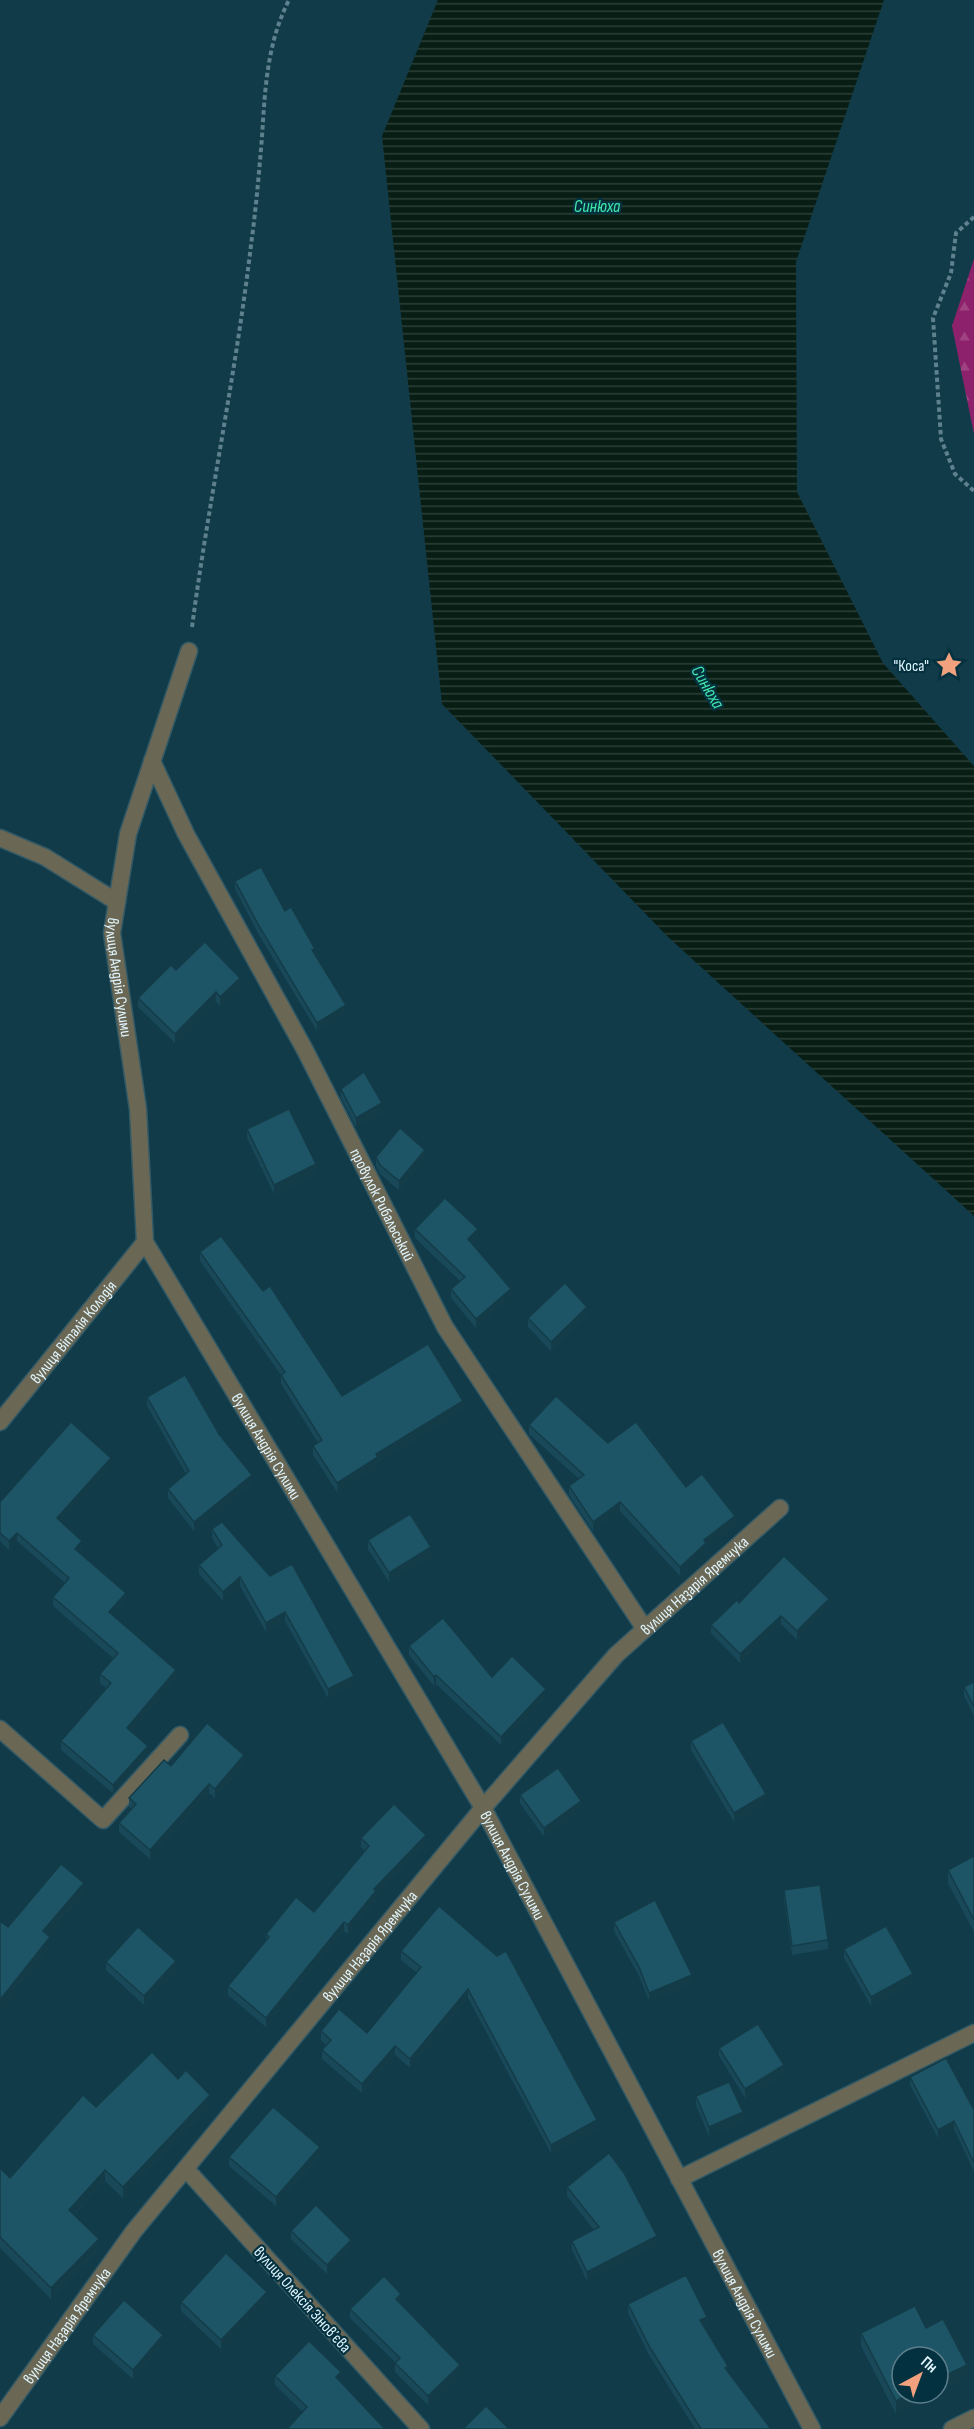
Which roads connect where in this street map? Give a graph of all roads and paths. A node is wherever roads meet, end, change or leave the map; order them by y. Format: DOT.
graph roads {
  1 [pos="290,0"];
  2 [pos="974,217"];
  3 [pos="974,491"];
  4 [pos="189,651"];
  5 [pos="152,761"];
  6 [pos="0,838"];
  7 [pos="117,903"];
  8 [pos="145,1242"];
  9 [pos="0,1422"];
  10 [pos="780,1508"];
  11 [pos="645,1629"];
  12 [pos="0,1729"];
  13 [pos="180,1735"];
  14 [pos="483,1808"];
  15 [pos="974,2033"];
  16 [pos="186,2169"];
  17 [pos="679,2179"];
  18 [pos="0,2418"];
  19 [pos="974,2418"];
  20 [pos="421,2429"];
  21 [pos="812,2429"];
  22 [pos="952,2429"];
  1 -- 4 [label="path"];
  2 -- 3 [label="path"];
  4 -- 5 [label="street, вулиця Андрія Сулими"];
  5 -- 7 [label="street, вулиця Андрія Сулими"];
  5 -- 11 [label="street, провулок Рибальський"];
  6 -- 7 [label="street"];
  7 -- 8 [label="street, вулиця Андрія Сулими"];
  8 -- 9 [label="street, вулиця Віталія Колодія"];
  8 -- 14 [label="street, вулиця Андрія Сулими"];
  10 -- 11 [label="street, вулиця Назарія Яремчука"];
  11 -- 14 [label="street, вулиця Назарія Яремчука"];
  12 -- 13 [label="street"];
  14 -- 16 [label="street, вулиця Назарія Яремчука"];
  14 -- 17 [label="street, вулиця Андрія Сулими"];
  15 -- 17 [label="street"];
  16 -- 18 [label="street, вулиця Назарія Яремчука"];
  16 -- 20 [label="street, вулиця Олексія Зіновʼєва"];
  17 -- 21 [label="street, вулиця Андрія Сулими"];
  19 -- 22 [label="street"];
}
